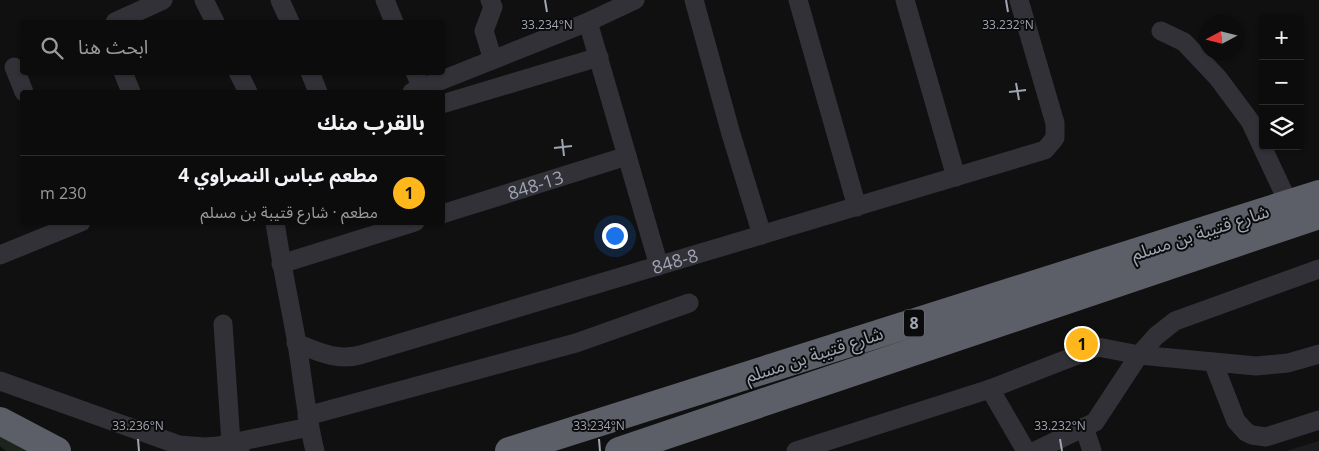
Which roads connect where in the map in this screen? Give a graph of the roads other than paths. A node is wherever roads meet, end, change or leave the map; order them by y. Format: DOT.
graph roads {
  1 [pos="163,0"];
  2 [pos="204,0"];
  3 [pos="280,0"];
  4 [pos="385,0"];
  5 [pos="490,0"];
  6 [pos="634,0"];
  7 [pos="694,0"];
  8 [pos="798,0"];
  9 [pos="905,0"];
  10 [pos="1019,0"];
  11 [pos="120,20"];
  12 [pos="214,20"];
  13 [pos="289,20"];
  14 [pos="393,20"];
  15 [pos="588,22"];
  16 [pos="1161,31"];
  17 [pos="599,57"];
  18 [pos="493,60"];
  19 [pos="12,68"];
  20 [pos="123,75"];
  21 [pos="240,75"];
  22 [pos="311,75"];
  23 [pos="416,85"];
  24 [pos="23,90"];
  25 [pos="130,90"];
  26 [pos="247,90"];
  27 [pos="317,90"];
  28 [pos="445,103"];
  29 [pos="627,156"];
  30 [pos="956,177"];
  31 [pos="1319,194"];
  32 [pos="1288,204"];
  33 [pos="857,207"];
  34 [pos="445,213"];
  35 [pos="1319,215"];
  36 [pos="73,225"];
  37 [pos="275,225"];
  38 [pos="405,225"];
  39 [pos="762,235"];
  40 [pos="0,255"];
  41 [pos="281,264"];
  42 [pos="659,266"];
  43 [pos="1319,269"];
  44 [pos="689,304"];
  45 [pos="223,324"];
  46 [pos="296,343"];
  47 [pos="1319,354"];
  48 [pos="1139,355"];
  49 [pos="1214,362"];
  50 [pos="0,381"];
  51 [pos="990,389"];
  52 [pos="1319,420"];
  53 [pos="3,422"];
  54 [pos="308,422"];
  55 [pos="1084,427"];
  56 [pos="236,447"];
  57 [pos="57,451"];
  58 [pos="314,451"];
  59 [pos="509,451"];
  60 [pos="619,451"];
  61 [pos="796,451"];
  62 [pos="1026,451"];
  63 [pos="1034,451"];
  64 [pos="1092,451"];
  1 -- 11 [label="street"];
  2 -- 12 [label="street"];
  3 -- 13 [label="street"];
  4 -- 14 [label="street"];
  5 -- 18 [label="street"];
  6 -- 15 [label="street"];
  7 -- 39 [label="street"];
  8 -- 33 [label="street"];
  9 -- 30 [label="street"];
  10 -- 30 [label="street, 848-8"];
  15 -- 17 [label="street"];
  15 -- 18 [label="street"];
  16 -- 32 [label="street"];
  17 -- 28 [label="street"];
  17 -- 29 [label="street"];
  18 -- 23 [label="street"];
  19 -- 24 [label="street"];
  20 -- 25 [label="street"];
  21 -- 26 [label="street"];
  22 -- 27 [label="street"];
  29 -- 34 [label="street, 848-13"];
  29 -- 42 [label="street"];
  30 -- 33 [label="street, 848-8"];
  31 -- 32 [label="highway, شارع قتيبة بن مسلم / 8"];
  32 -- 59 [label="highway, شارع قتيبة بن مسلم / 8"];
  33 -- 39 [label="street, 848-8"];
  35 -- 60 [label="highway, شارع قتيبة بن مسلم / 8"];
  36 -- 40 [label="street"];
  37 -- 41 [label="street"];
  38 -- 41 [label="street"];
  39 -- 42 [label="street, 848-8"];
  41 -- 46 [label="street"];
  42 -- 46 [label="street, 848-8"];
  43 -- 48 [label="street"];
  44 -- 54 [label="street"];
  45 -- 56 [label="street"];
  46 -- 54 [label="street"];
  47 -- 49 [label="street"];
  48 -- 49 [label="street"];
  48 -- 51 [label="street"];
  48 -- 55 [label="street"];
  49 -- 52 [label="street"];
  50 -- 56 [label="street"];
  51 -- 61 [label="street"];
  51 -- 62 [label="street"];
  53 -- 57 [label="highway"];
  54 -- 56 [label="street"];
  54 -- 58 [label="street"];
  55 -- 63 [label="street"];
  55 -- 64 [label="street"];
}
